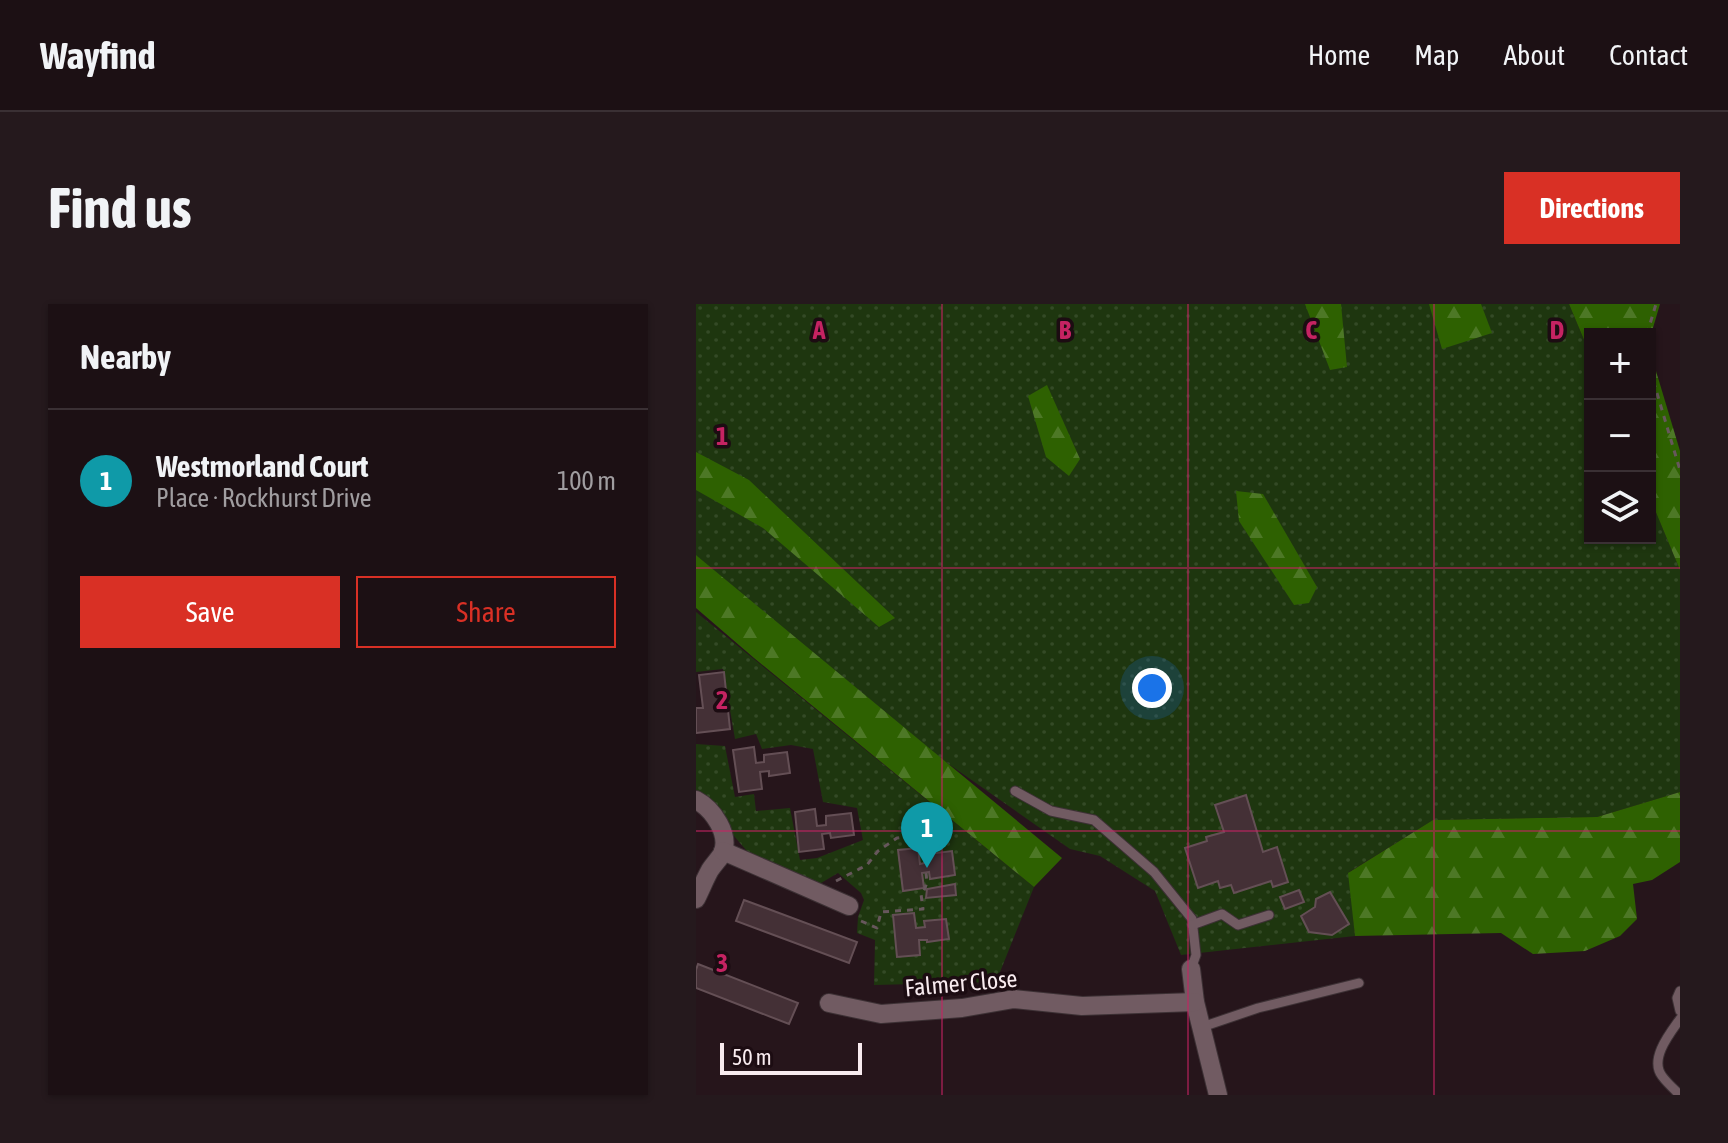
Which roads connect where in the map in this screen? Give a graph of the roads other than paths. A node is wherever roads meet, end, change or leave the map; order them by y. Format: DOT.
graph roads {
  1 [pos="1015,791"];
  2 [pos="696,800"];
  3 [pos="723,851"];
  4 [pos="696,899"];
  5 [pos="849,906"];
  6 [pos="1269,915"];
  7 [pos="1192,925"];
  8 [pos="1191,969"];
  9 [pos="1359,983"];
  10 [pos="1680,991"];
  11 [pos="1195,1002"];
  12 [pos="829,1003"];
  13 [pos="1680,1011"];
  14 [pos="1680,1019"];
  15 [pos="1202,1027"];
  16 [pos="1218,1095"];
  17 [pos="1680,1095"];
  1 -- 7 [label="lane"];
  2 -- 3 [label="street"];
  3 -- 4 [label="street"];
  3 -- 5 [label="street"];
  6 -- 7 [label="lane"];
  7 -- 8 [label="lane"];
  8 -- 11 [label="street"];
  9 -- 15 [label="lane"];
  10 -- 13 [label="lane"];
  11 -- 12 [label="street, Falmer Close"];
  11 -- 15 [label="street"];
  14 -- 17 [label="lane"];
  15 -- 16 [label="street"];
}
